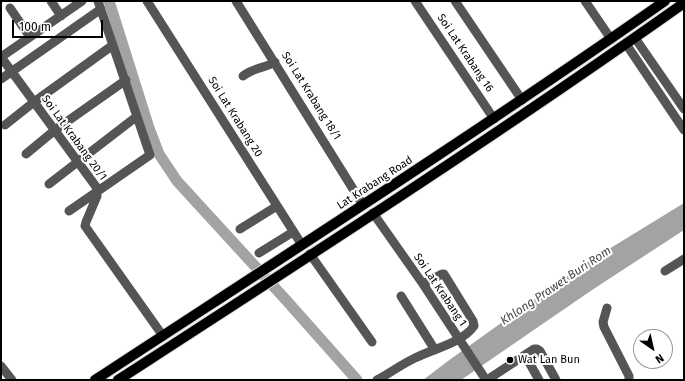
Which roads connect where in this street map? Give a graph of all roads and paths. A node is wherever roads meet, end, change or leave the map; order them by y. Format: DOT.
graph roads {
  1 [pos="51,1"];
  2 [pos="82,1"];
  3 [pos="147,1"];
  4 [pos="236,1"];
  5 [pos="415,1"];
  6 [pos="455,1"];
  7 [pos="585,1"];
  8 [pos="665,1"];
  9 [pos="684,3"];
  10 [pos="100,5"];
  11 [pos="10,8"];
  12 [pos="60,16"];
  13 [pos="30,37"];
  14 [pos="611,39"];
  15 [pos="631,41"];
  16 [pos="113,45"];
  17 [pos="1,57"];
  18 [pos="275,62"];
  19 [pos="12,71"];
  20 [pos="243,76"];
  21 [pos="1,79"];
  22 [pos="126,80"];
  23 [pos="522,100"];
  24 [pos="34,102"];
  25 [pos="684,109"];
  26 [pos="136,117"];
  27 [pos="494,119"];
  28 [pos="5,125"];
  29 [pos="55,130"];
  30 [pos="684,130"];
  31 [pos="26,154"];
  32 [pos="78,161"];
  33 [pos="49,184"];
  34 [pos="98,191"];
  35 [pos="363,205"];
  36 [pos="277,206"];
  37 [pos="69,211"];
  38 [pos="373,213"];
  39 [pos="240,229"];
  40 [pos="293,232"];
  41 [pos="302,246"];
  42 [pos="259,254"];
  43 [pos="310,254"];
  44 [pos="684,259"];
  45 [pos="665,270"];
  46 [pos="423,284"];
  47 [pos="401,296"];
  48 [pos="607,308"];
  49 [pos="163,336"];
  50 [pos="460,341"];
  51 [pos="372,342"];
  52 [pos="435,350"];
  53 [pos="525,355"];
  54 [pos="2,369"];
  55 [pos="485,379"];
  56 [pos="12,380"];
  57 [pos="95,380"];
  58 [pos="118,380"];
  59 [pos="377,380"];
  60 [pos="539,380"];
  61 [pos="556,380"];
  62 [pos="629,380"];
  1 -- 12 [label="street"];
  2 -- 12 [label="street"];
  3 -- 36 [label="street, Soi Lat Krabang 20"];
  4 -- 18 [label="street, Soi Lat Krabang 18/1"];
  5 -- 27 [label="street, Soi Lat Krabang 16"];
  6 -- 23 [label="street"];
  7 -- 14 [label="street"];
  8 -- 14 [label="main road, Lat Krabang Road"];
  9 -- 15 [label="main road"];
  10 -- 16 [label="street"];
  10 -- 19 [label="street"];
  11 -- 13 [label="street"];
  12 -- 13 [label="street"];
  13 -- 17 [label="street"];
  14 -- 23 [label="main road, Lat Krabang Road"];
  15 -- 25 [label="street"];
  15 -- 30 [label="street"];
  15 -- 38 [label="main road"];
  16 -- 22 [label="street"];
  16 -- 24 [label="street"];
  17 -- 19 [label="street, Soi Lat Krabang 20/1"];
  18 -- 20 [label="street"];
  18 -- 35 [label="street, Soi Lat Krabang 18/1"];
  19 -- 21 [label="street"];
  19 -- 24 [label="street, Soi Lat Krabang 20/1"];
  22 -- 26 [label="street"];
  22 -- 29 [label="street"];
  23 -- 27 [label="main road, Lat Krabang Road"];
  24 -- 28 [label="street"];
  24 -- 29 [label="street, Soi Lat Krabang 20/1"];
  26 -- 32 [label="street"];
  26 -- 34 [label="street"];
  27 -- 35 [label="main road, Lat Krabang Road"];
  29 -- 31 [label="street"];
  29 -- 32 [label="street, Soi Lat Krabang 20/1"];
  32 -- 33 [label="street"];
  32 -- 34 [label="street, Soi Lat Krabang 20/1"];
  34 -- 37 [label="street"];
  34 -- 49 [label="street, Soi Lat Krabang 20/1"];
  35 -- 41 [label="main road, Lat Krabang Road"];
  36 -- 39 [label="street"];
  36 -- 40 [label="street, Soi Lat Krabang 20"];
  38 -- 43 [label="main road"];
  38 -- 46 [label="street, Soi Lat Krabang 1"];
  40 -- 41 [label="street, Soi Lat Krabang 20"];
  40 -- 42 [label="street"];
  41 -- 49 [label="main road, Lat Krabang Road"];
  43 -- 51 [label="street"];
  43 -- 58 [label="main road"];
  44 -- 45 [label="street"];
  46 -- 50 [label="street, Soi Lat Krabang 1"];
  46 -- 50 [label="street"];
  47 -- 52 [label="street"];
  48 -- 62 [label="street"];
  49 -- 57 [label="main road, Lat Krabang Road"];
  50 -- 52 [label="street"];
  50 -- 55 [label="street, Soi Lat Krabang 1"];
  52 -- 59 [label="street"];
  53 -- 55 [label="street, Soi Lat Krabang 1"];
  53 -- 60 [label="street"];
  53 -- 61 [label="street, Soi Lat Krabang 1"];
  54 -- 56 [label="street"];
}
